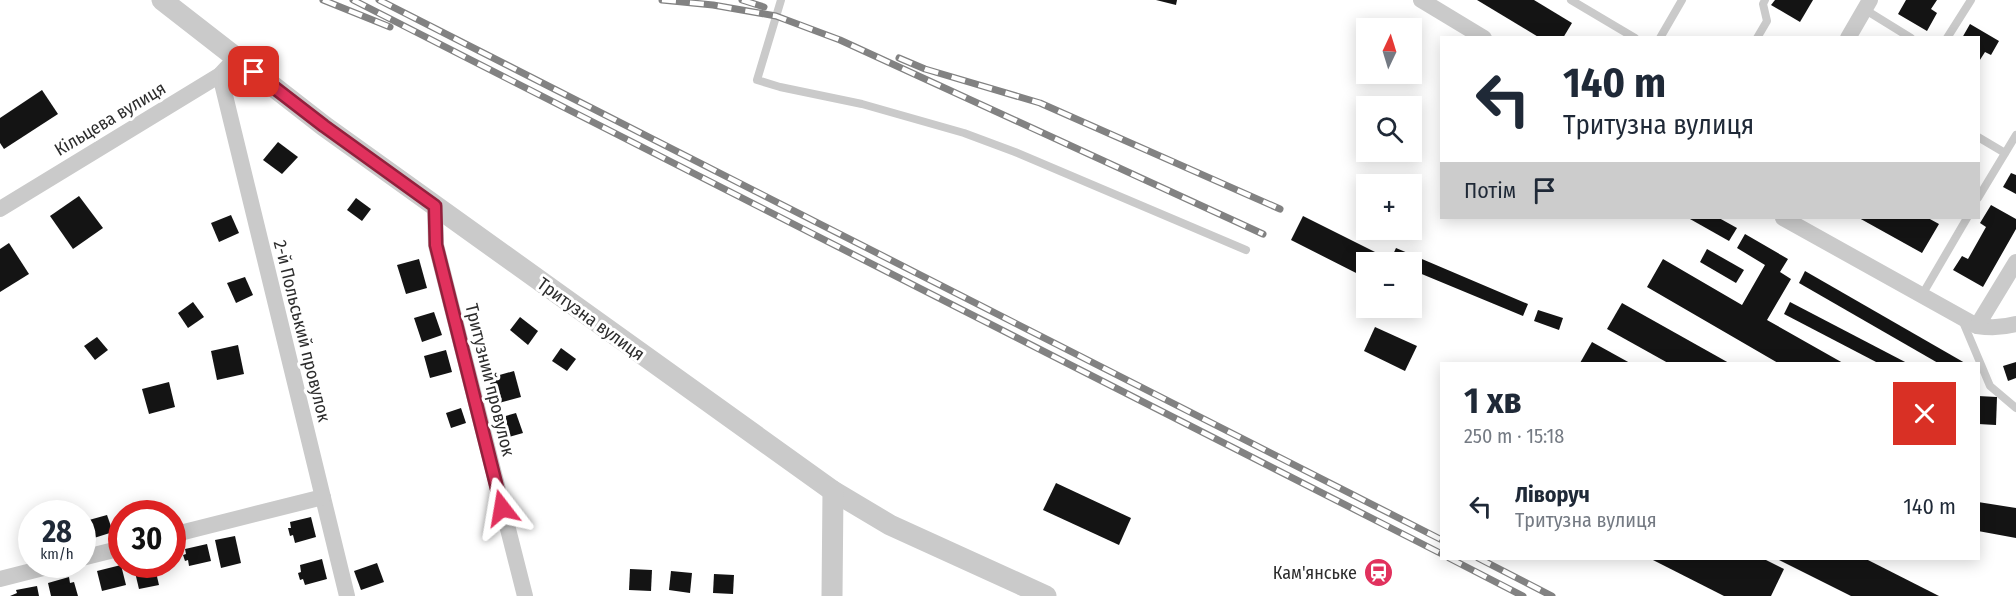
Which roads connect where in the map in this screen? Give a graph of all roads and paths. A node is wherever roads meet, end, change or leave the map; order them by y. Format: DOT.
graph roads {
  1 [pos="162,0"];
  2 [pos="780,0"];
  3 [pos="1421,0"];
  4 [pos="1571,0"];
  5 [pos="1682,0"];
  6 [pos="1765,0"];
  7 [pos="1971,0"];
  8 [pos="1867,4"];
  9 [pos="1481,36"];
  10 [pos="1632,36"];
  11 [pos="1661,36"];
  12 [pos="1758,36"];
  13 [pos="1849,36"];
  14 [pos="1908,36"];
  15 [pos="1948,36"];
  16 [pos="236,58"];
  17 [pos="220,75"];
  18 [pos="2016,135"];
  19 [pos="1980,138"];
  20 [pos="2006,153"];
  21 [pos="1980,195"];
  22 [pos="435,206"];
  23 [pos="0,209"];
  24 [pos="1785,219"];
  25 [pos="1963,219"];
  26 [pos="1246,250"];
  27 [pos="2016,262"];
  28 [pos="1922,295"];
  29 [pos="1969,322"];
  30 [pos="2016,324"];
  31 [pos="2016,408"];
  32 [pos="833,491"];
  33 [pos="323,497"];
  34 [pos="186,531"];
  35 [pos="18,574"];
  36 [pos="0,579"];
  37 [pos="347,596"];
  38 [pos="525,596"];
  39 [pos="832,596"];
  40 [pos="1046,596"];
  1 -- 16 [label="street, Тритузна вулиця"];
  2 -- 26 [label="lane"];
  3 -- 9 [label="street"];
  4 -- 10 [label="lane"];
  5 -- 11 [label="lane"];
  6 -- 12 [label="lane"];
  7 -- 15 [label="lane"];
  8 -- 13 [label="street"];
  8 -- 14 [label="lane"];
  16 -- 17 [label="street, Кільцева вулиця"];
  16 -- 22 [label="street, Тритузна вулиця"];
  17 -- 23 [label="street, Кільцева вулиця"];
  17 -- 33 [label="street, 2-й Польський провулок"];
  18 -- 20 [label="lane"];
  19 -- 20 [label="lane"];
  20 -- 21 [label="lane"];
  22 -- 32 [label="street, Тритузна вулиця"];
  22 -- 38 [label="street, Тритузний провулок"];
  24 -- 28 [label="street"];
  25 -- 28 [label="lane"];
  27 -- 29 [label="street"];
  28 -- 29 [label="street"];
  29 -- 30 [label="street"];
  29 -- 31 [label="lane"];
  32 -- 39 [label="street"];
  32 -- 40 [label="street, Тритузна вулиця"];
  33 -- 34 [label="street"];
  33 -- 37 [label="street, 2-й Польський провулок"];
  35 -- 36 [label="street"];
}
